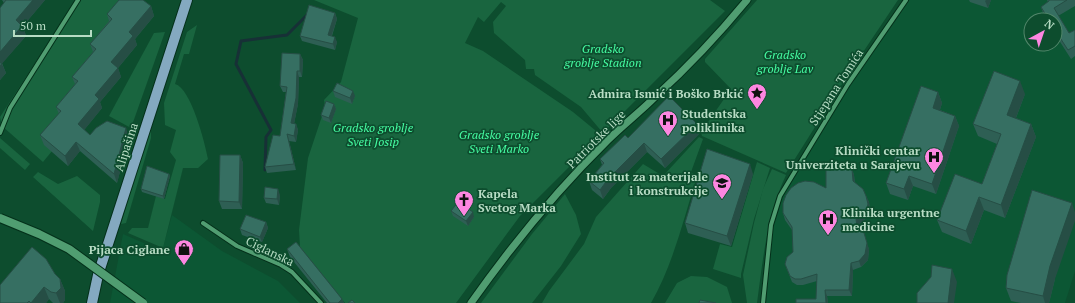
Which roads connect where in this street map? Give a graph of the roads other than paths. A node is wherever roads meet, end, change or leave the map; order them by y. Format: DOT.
graph roads {
  1 [pos="78,0"];
  2 [pos="747,0"];
  3 [pos="906,0"];
  4 [pos="184,2"];
  5 [pos="0,133"];
  6 [pos="0,218"];
  7 [pos="203,223"];
  8 [pos="92,303"];
  9 [pos="143,303"];
  10 [pos="321,303"];
  11 [pos="471,303"];
  12 [pos="763,303"];
  1 -- 5 [label="street"];
  2 -- 11 [label="street, Patriotske lige"];
  3 -- 12 [label="street, Stjepana Tomića"];
  4 -- 8 [label="main road, Alipašina"];
  6 -- 9 [label="main road, bridge"];
  7 -- 10 [label="street, Ciglanska"];
}
